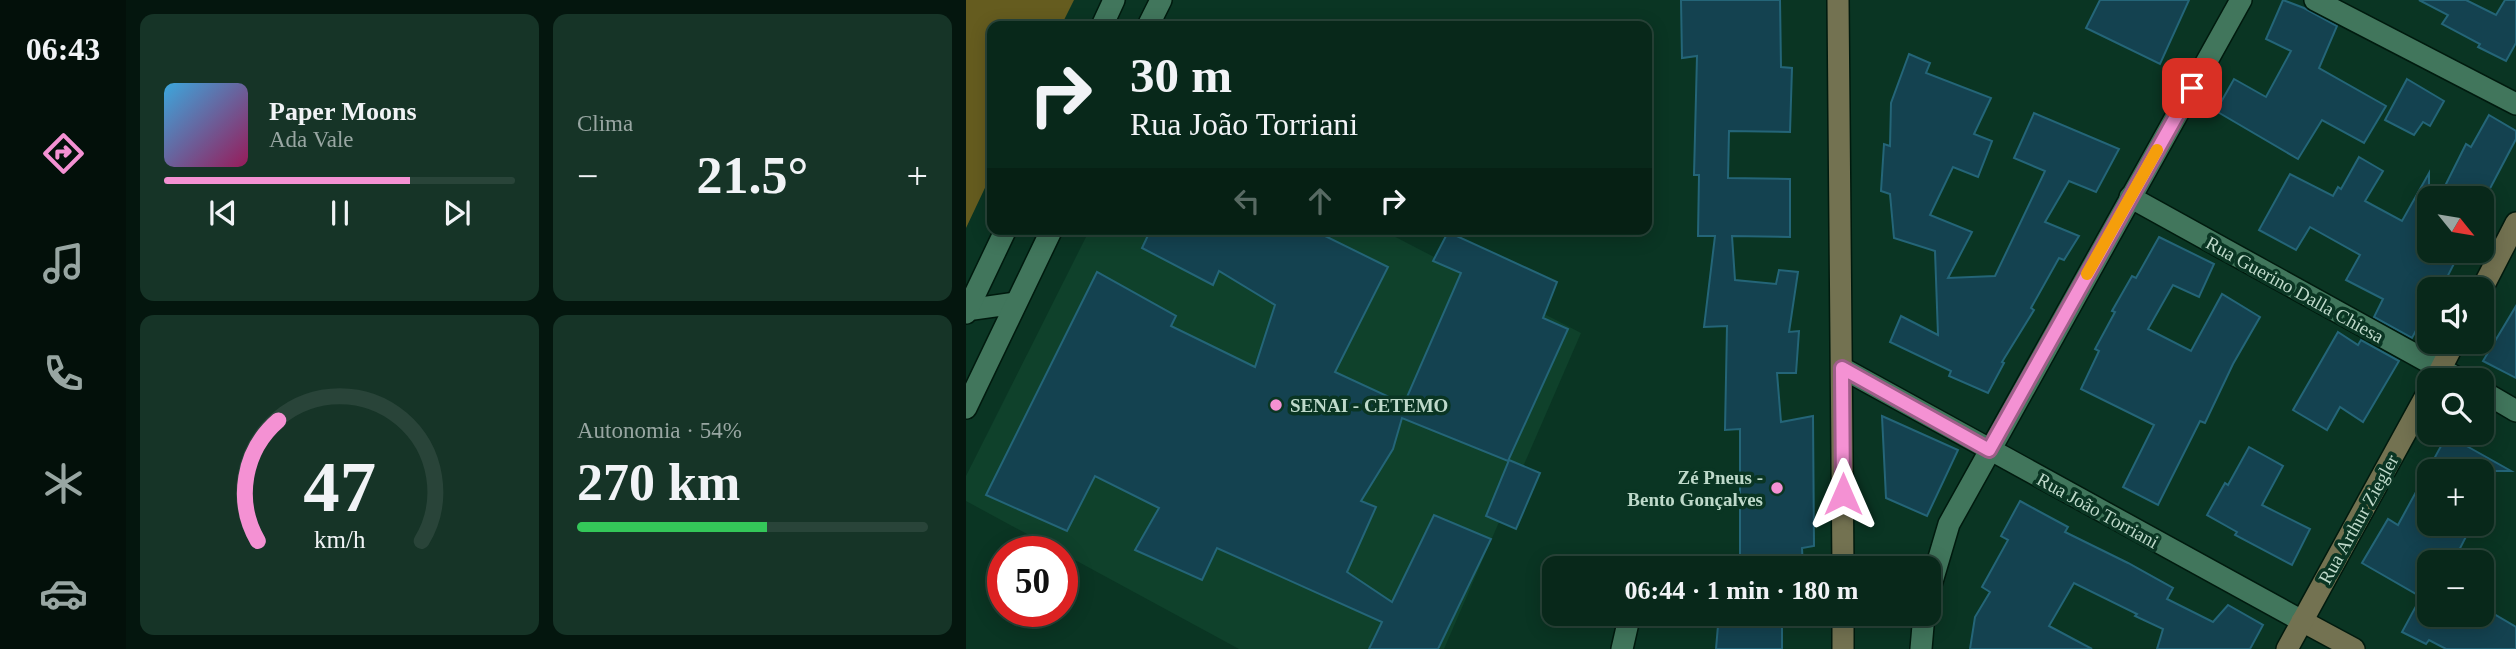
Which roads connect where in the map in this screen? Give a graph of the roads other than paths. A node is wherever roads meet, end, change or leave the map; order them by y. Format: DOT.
graph roads {
  1 [pos="1114,0"];
  2 [pos="1161,0"];
  3 [pos="1838,0"];
  4 [pos="2241,0"];
  5 [pos="2315,0"];
  6 [pos="1104,21"];
  7 [pos="1151,21"];
  8 [pos="2516,104"];
  9 [pos="2130,197"];
  10 [pos="2516,223"];
  11 [pos="1003,235"];
  12 [pos="1049,235"];
  13 [pos="2488,277"];
  14 [pos="1016,303"];
  15 [pos="967,311"];
  16 [pos="1842,368"];
  17 [pos="2428,368"];
  18 [pos="2494,398"];
  19 [pos="966,408"];
  20 [pos="2516,411"];
  21 [pos="2417,412"];
  22 [pos="1989,450"];
  23 [pos="1843,556"];
  24 [pos="1940,556"];
  25 [pos="2302,621"];
  26 [pos="1627,626"];
  27 [pos="1843,626"];
  28 [pos="1923,626"];
  29 [pos="1622,649"];
  30 [pos="1843,649"];
  31 [pos="1921,649"];
  32 [pos="2287,649"];
  33 [pos="2354,649"];
  1 -- 6 [label="street"];
  2 -- 7 [label="street"];
  3 -- 16 [label="main road"];
  4 -- 9 [label="street"];
  5 -- 8 [label="street"];
  9 -- 17 [label="street, Rua Guerino Dalla Chiesa"];
  9 -- 22 [label="street"];
  10 -- 13 [label="main road"];
  11 -- 15 [label="street"];
  12 -- 14 [label="street"];
  14 -- 15 [label="street"];
  14 -- 19 [label="street"];
  16 -- 22 [label="street, Rua João Torriani"];
  16 -- 23 [label="main road"];
  18 -- 20 [label="street"];
  21 -- 25 [label="main road, Rua Arthur Ziegler"];
  22 -- 24 [label="street"];
  22 -- 25 [label="street, Rua João Torriani"];
  25 -- 32 [label="main road, Rua Arthur Ziegler"];
  25 -- 33 [label="main road, Rua João Torriani"];
  26 -- 29 [label="street"];
  27 -- 30 [label="main road"];
  28 -- 31 [label="street"];
}
